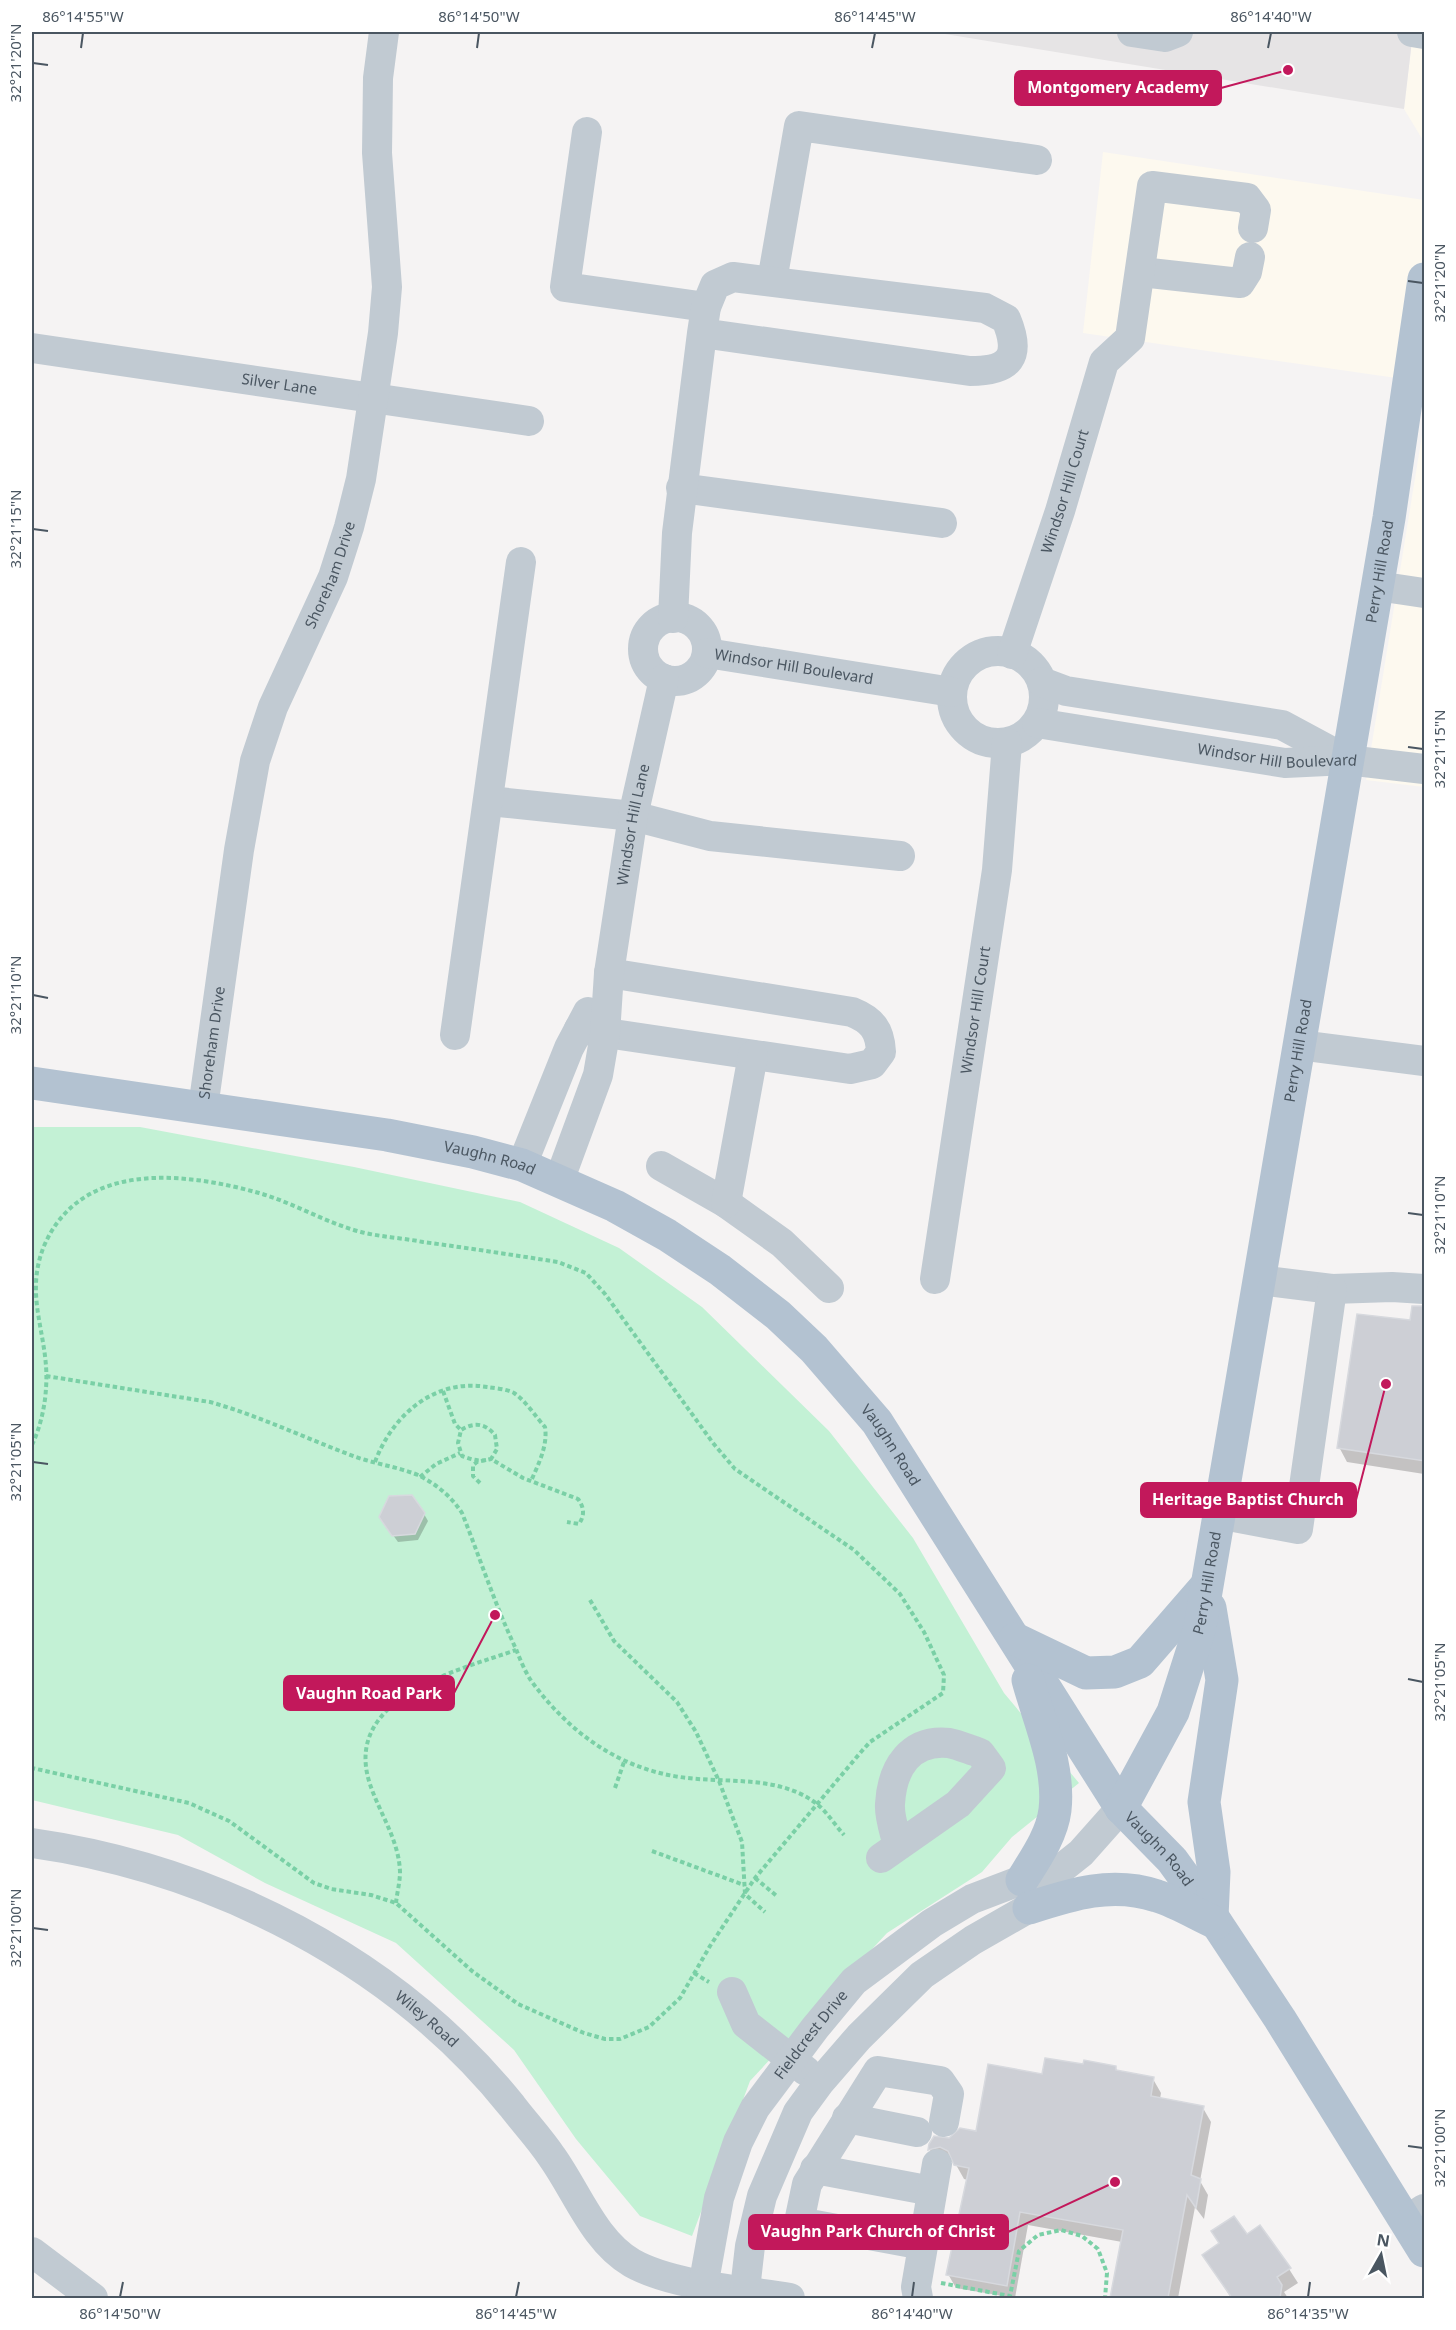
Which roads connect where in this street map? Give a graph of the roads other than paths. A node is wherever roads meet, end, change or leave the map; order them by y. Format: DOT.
graph roads {
  1 [pos="384,32"];
  2 [pos="1132,32"];
  3 [pos="1178,32"];
  4 [pos="1412,32"];
  5 [pos="1425,34"];
  6 [pos="587,132"];
  7 [pos="1037,160"];
  8 [pos="1141,272"];
  9 [pos="1425,279"];
  10 [pos="771,281"];
  11 [pos="704,320"];
  12 [pos="32,348"];
  13 [pos="1418,365"];
  14 [pos="373,398"];
  15 [pos="529,421"];
  16 [pos="681,488"];
  17 [pos="942,523"];
  18 [pos="521,561"];
  19 [pos="1377,586"];
  20 [pos="1425,593"];
  21 [pos="673,618"];
  22 [pos="707,653"];
  23 [pos="1012,654"];
  24 [pos="664,679"];
  25 [pos="1042,682"];
  26 [pos="952,692"];
  27 [pos="1169,706"];
  28 [pos="1037,723"];
  29 [pos="1007,743"];
  30 [pos="1163,744"];
  31 [pos="1347,760"];
  32 [pos="1425,769"];
  33 [pos="489,801"];
  34 [pos="633,816"];
  35 [pos="900,856"];
  36 [pos="609,973"];
  37 [pos="592,1032"];
  38 [pos="455,1035"];
  39 [pos="1299,1045"];
  40 [pos="753,1055"];
  41 [pos="1425,1061"];
  42 [pos="32,1083"];
  43 [pos="203,1108"];
  44 [pos="522,1165"];
  45 [pos="661,1166"];
  46 [pos="560,1181"];
  47 [pos="726,1203"];
  48 [pos="935,1279"];
  49 [pos="1258,1280"];
  50 [pos="829,1288"];
  51 [pos="1332,1289"];
  52 [pos="1425,1289"];
  53 [pos="1218,1514"];
  54 [pos="1206,1586"];
  55 [pos="1016,1641"];
  56 [pos="1121,1808"];
  57 [pos="32,1843"];
  58 [pos="1033,1890"];
  59 [pos="1215,1920"];
  60 [pos="896,1948"];
  61 [pos="922,1975"];
  62 [pos="721,1987"];
  63 [pos="790,2058"];
  64 [pos="820,2082"];
  65 [pos="847,2118"];
  66 [pos="815,2169"];
  67 [pos="1415,2215"];
  68 [pos="923,2245"];
  69 [pos="1425,2251"];
  70 [pos="32,2252"];
  71 [pos="918,2288"];
  72 [pos="702,2291"];
  73 [pos="745,2295"];
  74 [pos="93,2298"];
  75 [pos="790,2298"];
  1 -- 14 [label="street, Shoreham Drive"];
  2 -- 3 [label="street"];
  4 -- 5 [label="street"];
  6 -- 11 [label="street"];
  7 -- 10 [label="street"];
  8 -- 8 [label="street"];
  8 -- 23 [label="street, Windsor Hill Court"];
  9 -- 13 [label="main road, Perry Hill Road"];
  10 -- 11 [label="street"];
  10 -- 11 [label="street"];
  11 -- 16 [label="street"];
  12 -- 14 [label="street, Silver Lane"];
  13 -- 19 [label="main road, Perry Hill Road"];
  14 -- 15 [label="street, Silver Lane"];
  14 -- 43 [label="street, Shoreham Drive"];
  16 -- 17 [label="street"];
  16 -- 21 [label="street"];
  18 -- 33 [label="street"];
  19 -- 20 [label="street"];
  19 -- 31 [label="main road, Perry Hill Road"];
  21 -- 22 [label="street"];
  21 -- 24 [label="street"];
  22 -- 24 [label="street"];
  22 -- 26 [label="street, Windsor Hill Boulevard"];
  23 -- 25 [label="street"];
  23 -- 26 [label="street"];
  24 -- 34 [label="street, Windsor Hill Lane"];
  25 -- 27 [label="street, Windsor Hill Boulevard"];
  25 -- 28 [label="street"];
  26 -- 29 [label="street"];
  27 -- 30 [label="street"];
  27 -- 31 [label="street, Windsor Hill Boulevard"];
  28 -- 29 [label="street"];
  28 -- 30 [label="street, Windsor Hill Boulevard"];
  29 -- 48 [label="street, Windsor Hill Court"];
  30 -- 31 [label="street, Windsor Hill Boulevard"];
  31 -- 32 [label="street"];
  31 -- 39 [label="main road, Perry Hill Road"];
  33 -- 34 [label="street"];
  33 -- 38 [label="street"];
  34 -- 35 [label="street"];
  34 -- 36 [label="street, Windsor Hill Lane"];
  36 -- 37 [label="street, Windsor Hill Lane"];
  36 -- 40 [label="street"];
  37 -- 40 [label="street"];
  37 -- 44 [label="street, Windsor Hill Lane"];
  37 -- 46 [label="street, Windsor Hill Lane"];
  39 -- 41 [label="street"];
  39 -- 49 [label="main road, Perry Hill Road"];
  40 -- 47 [label="street"];
  42 -- 43 [label="main road, Vaughn Road"];
  43 -- 44 [label="main road, Vaughn Road"];
  44 -- 46 [label="main road, Vaughn Road"];
  45 -- 47 [label="street"];
  46 -- 55 [label="main road, Vaughn Road"];
  47 -- 50 [label="street"];
  49 -- 51 [label="street"];
  49 -- 53 [label="main road, Perry Hill Road"];
  51 -- 52 [label="street"];
  51 -- 53 [label="street"];
  53 -- 54 [label="main road, Perry Hill Road"];
  54 -- 55 [label="main road"];
  54 -- 56 [label="main road, Perry Hill Road"];
  54 -- 59 [label="main road"];
  55 -- 56 [label="main road, Vaughn Road"];
  55 -- 58 [label="main road"];
  56 -- 58 [label="street, Fieldcrest Drive"];
  56 -- 59 [label="main road, Vaughn Road"];
  57 -- 72 [label="street, Wiley Road"];
  58 -- 59 [label="main road"];
  58 -- 60 [label="street, Fieldcrest Drive"];
  58 -- 61 [label="street, Fieldcrest Drive"];
  59 -- 67 [label="main road, Vaughn Road"];
  60 -- 61 [label="street"];
  60 -- 63 [label="street, Fieldcrest Drive"];
  61 -- 64 [label="street, Fieldcrest Drive"];
  62 -- 63 [label="street"];
  63 -- 64 [label="street"];
  63 -- 72 [label="street, Fieldcrest Drive"];
  64 -- 73 [label="street, Fieldcrest Drive"];
  65 -- 65 [label="street"];
  65 -- 66 [label="street"];
  66 -- 68 [label="street"];
  66 -- 68 [label="street"];
  67 -- 69 [label="main road, Vaughn Road"];
  68 -- 71 [label="street"];
  70 -- 74 [label="street"];
  72 -- 73 [label="street, Wiley Road"];
  73 -- 75 [label="street, Wiley Road"];
}
